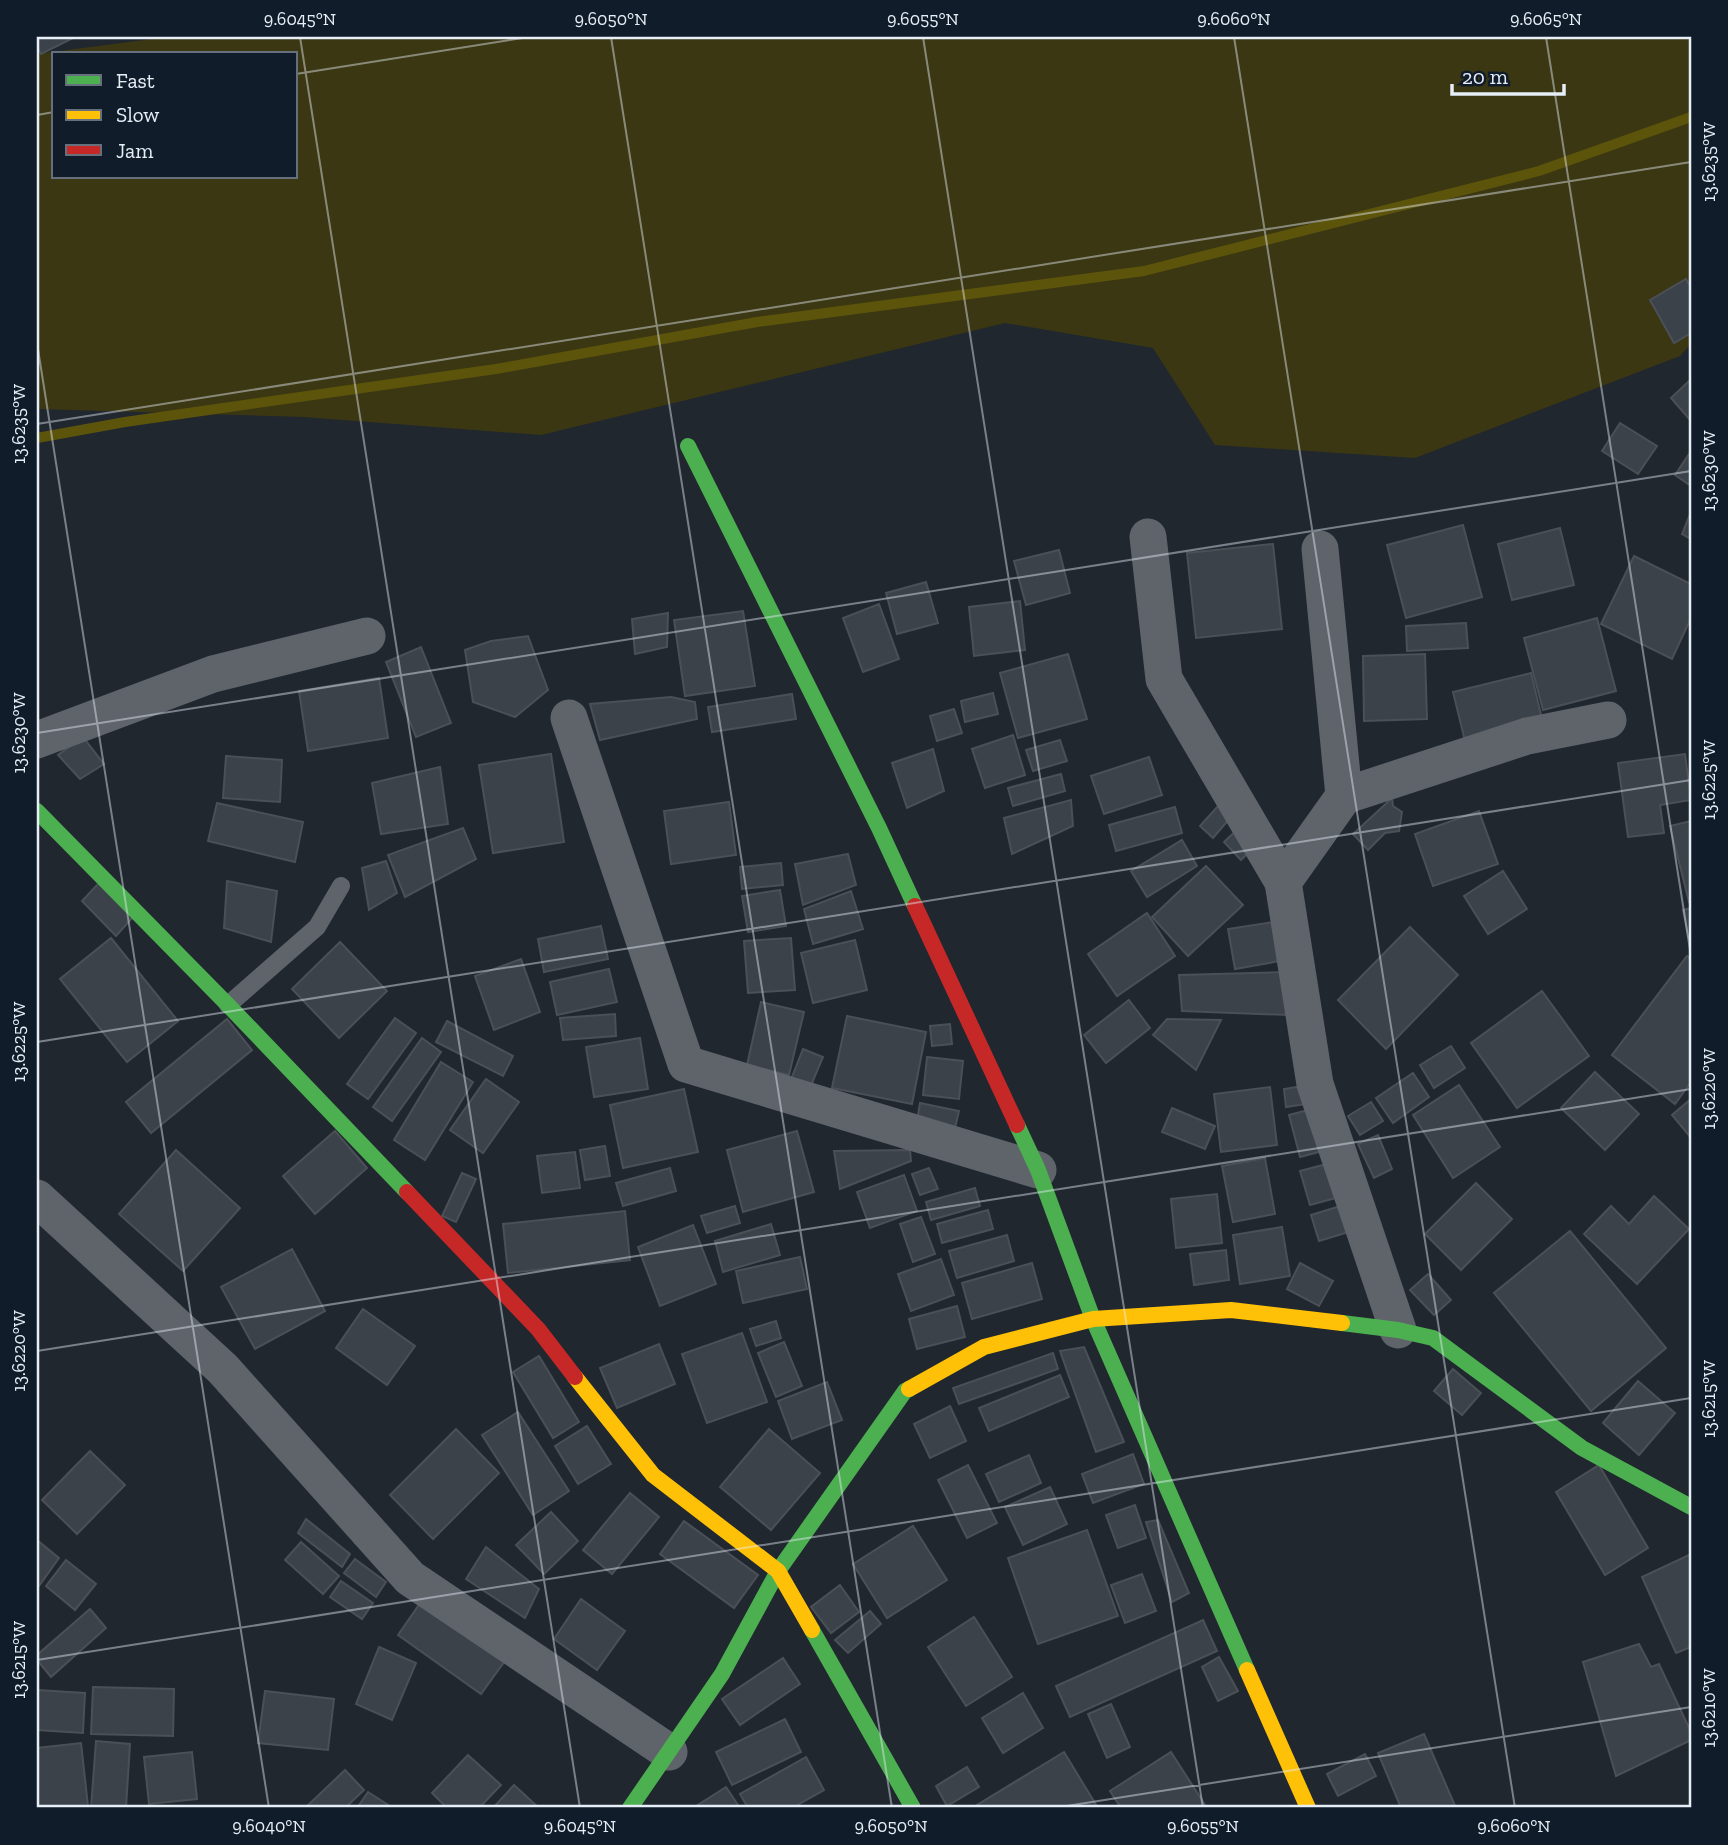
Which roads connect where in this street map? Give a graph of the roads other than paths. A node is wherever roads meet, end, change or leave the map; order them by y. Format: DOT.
graph roads {
  1 [pos="688,446"];
  2 [pos="1148,537"];
  3 [pos="1320,549"];
  4 [pos="367,636"];
  5 [pos="569,718"];
  6 [pos="1608,720"];
  7 [pos="37,740"];
  8 [pos="1344,796"];
  9 [pos="37,811"];
  10 [pos="1283,883"];
  11 [pos="341,886"];
  12 [pos="228,1005"];
  13 [pos="1038,1170"];
  14 [pos="37,1198"];
  15 [pos="1093,1319"];
  16 [pos="1398,1330"];
  17 [pos="1691,1507"];
  18 [pos="778,1571"];
  19 [pos="669,1752"];
  20 [pos="631,1808"];
  21 [pos="913,1808"];
  22 [pos="1308,1808"];
  1 -- 13 [label="street"];
  2 -- 10 [label="street"];
  3 -- 8 [label="street"];
  4 -- 7 [label="street"];
  5 -- 13 [label="street"];
  6 -- 8 [label="street"];
  8 -- 10 [label="street"];
  9 -- 12 [label="street"];
  10 -- 16 [label="street"];
  11 -- 12 [label="lane"];
  12 -- 18 [label="street"];
  13 -- 15 [label="street"];
  14 -- 19 [label="street"];
  15 -- 16 [label="street"];
  15 -- 18 [label="street"];
  15 -- 22 [label="street"];
  16 -- 17 [label="street"];
  18 -- 19 [label="street"];
  18 -- 21 [label="street"];
  19 -- 20 [label="street"];
}
